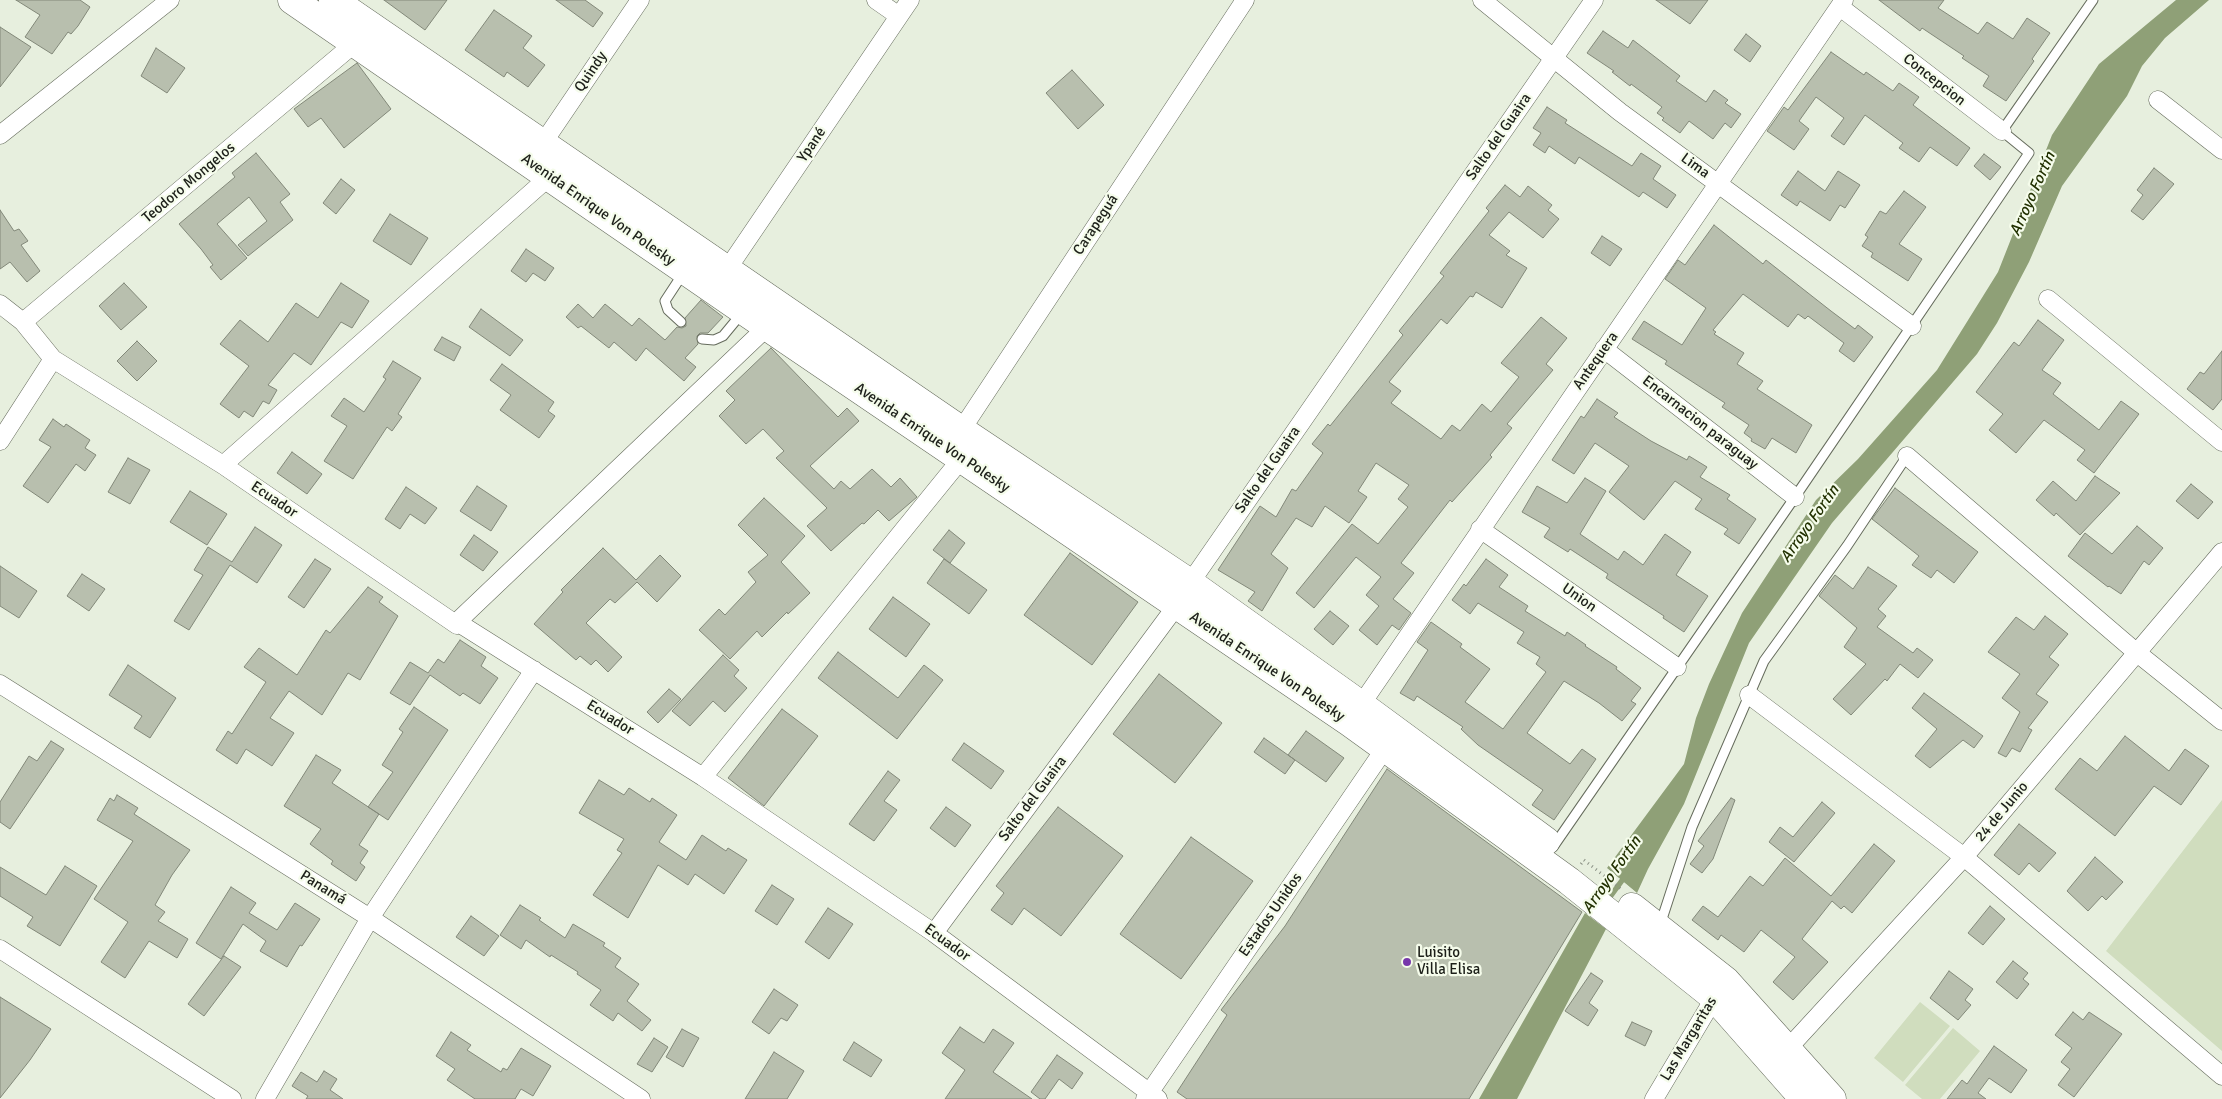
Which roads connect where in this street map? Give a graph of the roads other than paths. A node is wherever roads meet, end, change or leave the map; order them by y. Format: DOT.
graph roads {
  1 [pos="170,0"];
  2 [pos="292,0"];
  3 [pos="334,0"];
  4 [pos="640,0"];
  5 [pos="876,0"];
  6 [pos="910,0"];
  7 [pos="1244,0"];
  8 [pos="1482,0"];
  9 [pos="1594,0"];
  10 [pos="2093,0"];
  11 [pos="1842,3"];
  12 [pos="898,16"];
  13 [pos="355,43"];
  14 [pos="1553,60"];
  15 [pos="2158,100"];
  16 [pos="2002,131"];
  17 [pos="0,135"];
  18 [pos="2222,150"];
  19 [pos="546,160"];
  20 [pos="1718,183"];
  21 [pos="685,270"];
  22 [pos="721,280"];
  23 [pos="2048,299"];
  24 [pos="0,304"];
  25 [pos="744,311"];
  26 [pos="23,322"];
  27 [pos="681,322"];
  28 [pos="768,326"];
  29 [pos="1912,326"];
  30 [pos="702,339"];
  31 [pos="1604,350"];
  32 [pos="53,359"];
  33 [pos="0,441"];
  34 [pos="2222,442"];
  35 [pos="957,446"];
  36 [pos="1907,456"];
  37 [pos="223,465"];
  38 [pos="1796,497"];
  39 [pos="1480,529"];
  40 [pos="2222,552"];
  41 [pos="1183,594"];
  42 [pos="457,622"];
  43 [pos="2136,652"];
  44 [pos="1677,667"];
  45 [pos="534,670"];
  46 [pos="0,684"];
  47 [pos="1749,695"];
  48 [pos="1355,714"];
  49 [pos="2222,721"];
  50 [pos="1391,740"];
  51 [pos="703,777"];
  52 [pos="1553,847"];
  53 [pos="1964,857"];
  54 [pos="1575,874"];
  55 [pos="370,918"];
  56 [pos="1646,926"];
  57 [pos="934,933"];
  58 [pos="0,949"];
  59 [pos="1720,989"];
  60 [pos="1781,1056"];
  61 [pos="2222,1076"];
  62 [pos="1151,1097"];
  63 [pos="232,1099"];
  64 [pos="265,1099"];
  65 [pos="641,1099"];
  66 [pos="1654,1099"];
  67 [pos="1804,1099"];
  68 [pos="1832,1099"];
  1 -- 17 [label="street"];
  2 -- 13 [label="main road, Avenida Enrique Von Polesky"];
  3 -- 19 [label="main road, Avenida Enrique Von Polesky"];
  4 -- 19 [label="street, Quindy"];
  5 -- 12 [label="street"];
  6 -- 12 [label="street, Ypané"];
  7 -- 35 [label="street, Carapeguá"];
  8 -- 14 [label="street, Lima"];
  9 -- 14 [label="street, Salto del Guaira"];
  10 -- 16 [label="lane"];
  11 -- 16 [label="street, Concepcion"];
  11 -- 20 [label="street, Antequera"];
  12 -- 22 [label="street, Ypané"];
  13 -- 19 [label="main road, Avenida Enrique Von Polesky"];
  13 -- 26 [label="street, Teodoro Mongelos"];
  14 -- 20 [label="street, Lima"];
  14 -- 41 [label="street, Salto del Guaira"];
  15 -- 18 [label="street"];
  16 -- 29 [label="lane, Concepcion"];
  19 -- 21 [label="main road, Avenida Enrique Von Polesky"];
  19 -- 22 [label="main road, Avenida Enrique Von Polesky"];
  19 -- 37 [label="street, Quindy"];
  20 -- 29 [label="street, Lima"];
  20 -- 31 [label="street, Antequera"];
  21 -- 22 [label="main road, Avenida Enrique Von Polesky"];
  21 -- 27 [label="lane"];
  22 -- 25 [label="main road, Avenida Enrique Von Polesky"];
  22 -- 35 [label="main road, Avenida Enrique Von Polesky"];
  23 -- 34 [label="street"];
  24 -- 26 [label="street, Ecuador"];
  25 -- 28 [label="main road, Avenida Enrique Von Polesky"];
  25 -- 30 [label="lane"];
  26 -- 32 [label="street, Ecuador"];
  28 -- 35 [label="main road, Avenida Enrique Von Polesky"];
  28 -- 42 [label="street"];
  29 -- 38 [label="lane"];
  31 -- 38 [label="street, Encarnacion paraguay"];
  31 -- 39 [label="street, Antequera"];
  32 -- 33 [label="street"];
  32 -- 37 [label="street, Ecuador"];
  35 -- 41 [label="main road, Avenida Enrique Von Polesky"];
  35 -- 51 [label="street, Carapeguá"];
  36 -- 43 [label="street"];
  36 -- 47 [label="lane"];
  37 -- 42 [label="street, Ecuador"];
  38 -- 44 [label="lane"];
  39 -- 44 [label="street, Union"];
  39 -- 48 [label="street, Antequera"];
  40 -- 43 [label="street, 24 de Junio"];
  41 -- 48 [label="main road, Avenida Enrique Von Polesky"];
  41 -- 57 [label="street, Salto del Guaira"];
  42 -- 45 [label="street, Ecuador"];
  43 -- 49 [label="street"];
  43 -- 53 [label="street, 24 de Junio"];
  44 -- 52 [label="lane"];
  45 -- 51 [label="street, Ecuador"];
  45 -- 55 [label="street"];
  46 -- 55 [label="street, Panamá"];
  47 -- 53 [label="street"];
  47 -- 56 [label="lane"];
  48 -- 50 [label="main road, Avenida Enrique Von Polesky"];
  50 -- 52 [label="main road, Avenida Enrique Von Polesky"];
  50 -- 54 [label="main road, Avenida Enrique Von Polesky"];
  50 -- 62 [label="street, Estados Unidos"];
  51 -- 57 [label="street, Ecuador"];
  52 -- 54 [label="main road, Avenida Enrique Von Polesky"];
  53 -- 60 [label="street, 24 de Junio"];
  53 -- 61 [label="street"];
  54 -- 56 [label="main road"];
  55 -- 64 [label="street"];
  55 -- 65 [label="street, Panamá"];
  56 -- 59 [label="main road"];
  57 -- 62 [label="street, Ecuador"];
  58 -- 63 [label="street"];
  59 -- 60 [label="main road"];
  59 -- 66 [label="street, Las Margaritas"];
  60 -- 67 [label="main road"];
  60 -- 68 [label="main road"];
}
